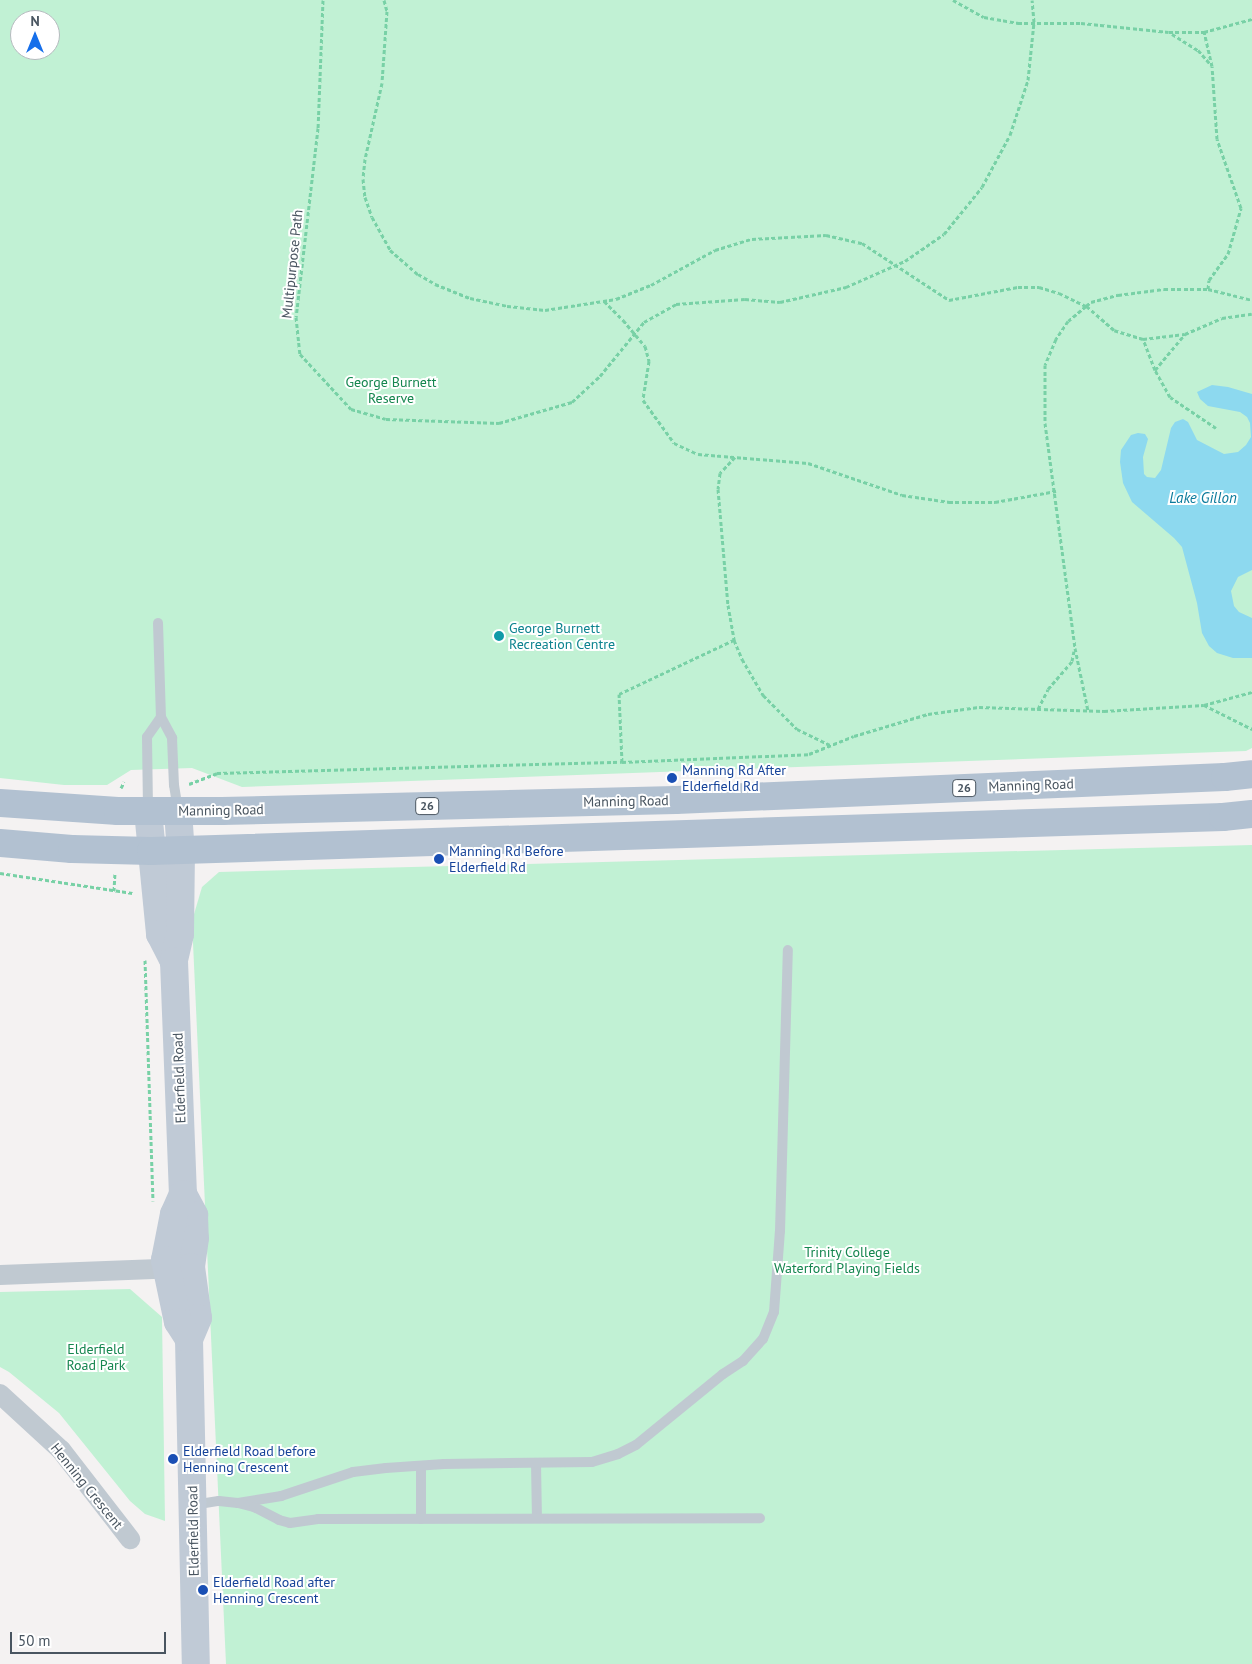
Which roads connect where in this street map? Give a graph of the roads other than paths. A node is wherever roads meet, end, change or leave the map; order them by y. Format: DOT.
graph roads {
  1 [pos="158,624"];
  2 [pos="161,717"];
  3 [pos="1252,774"];
  4 [pos="0,803"];
  5 [pos="148,811"];
  6 [pos="178,811"];
  7 [pos="1252,814"];
  8 [pos="0,843"];
  9 [pos="181,850"];
  10 [pos="151,851"];
  11 [pos="788,950"];
  12 [pos="174,962"];
  13 [pos="179,1268"];
  14 [pos="0,1275"];
  15 [pos="0,1394"];
  16 [pos="536,1463"];
  17 [pos="421,1466"];
  18 [pos="238,1503"];
  19 [pos="192,1505"];
  20 [pos="537,1518"];
  21 [pos="760,1518"];
  22 [pos="421,1519"];
  23 [pos="130,1539"];
  24 [pos="196,1664"];
  1 -- 2 [label="lane"];
  2 -- 5 [label="lane"];
  2 -- 6 [label="lane"];
  3 -- 6 [label="main road, Manning Road / 26"];
  4 -- 5 [label="main road, Manning Road / 26"];
  5 -- 6 [label="main road, Manning Road / 26"];
  5 -- 10 [label="street, Elderfield Road"];
  6 -- 9 [label="street, Elderfield Road"];
  7 -- 9 [label="main road"];
  8 -- 10 [label="main road"];
  9 -- 10 [label="main road"];
  9 -- 12 [label="street, Elderfield Road"];
  10 -- 12 [label="street, Elderfield Road"];
  11 -- 16 [label="lane"];
  12 -- 13 [label="street, Elderfield Road"];
  13 -- 14 [label="street"];
  13 -- 19 [label="street, Elderfield Road"];
  15 -- 23 [label="street, Henning Crescent"];
  16 -- 17 [label="lane"];
  16 -- 20 [label="lane"];
  17 -- 18 [label="lane"];
  17 -- 22 [label="lane"];
  18 -- 19 [label="lane"];
  18 -- 22 [label="lane"];
  19 -- 24 [label="street, Elderfield Road"];
  20 -- 21 [label="lane"];
  20 -- 22 [label="lane"];
}
